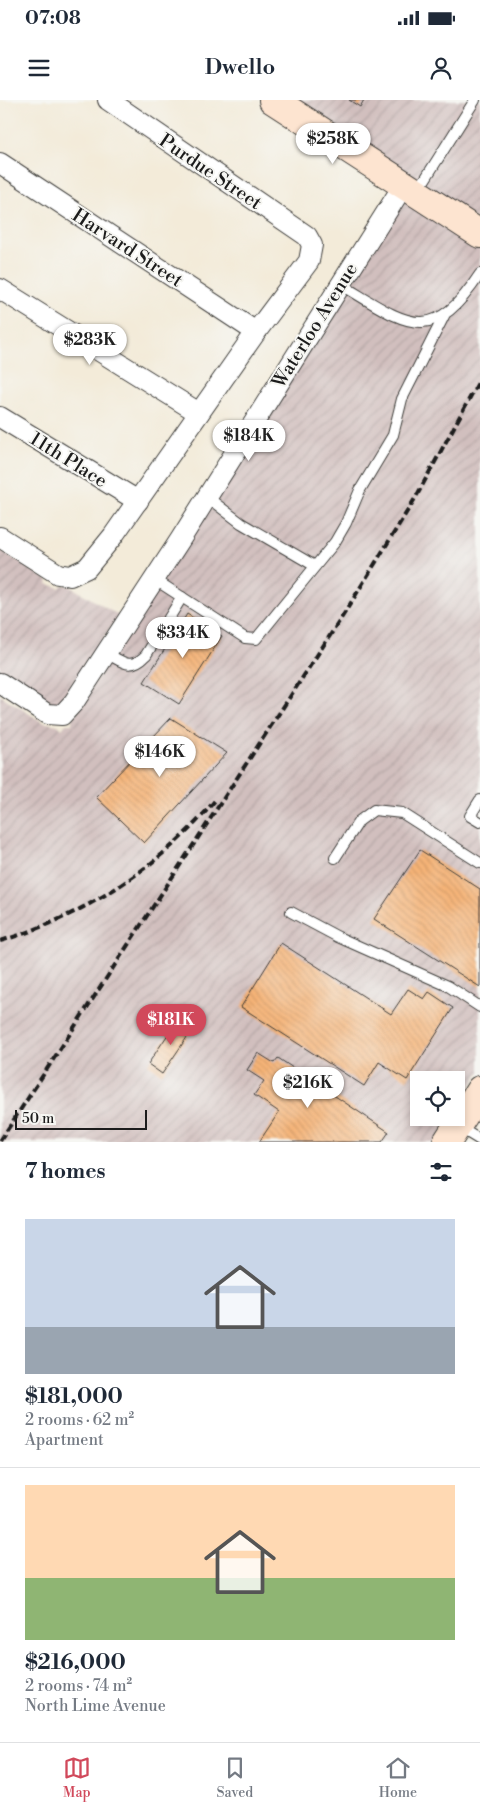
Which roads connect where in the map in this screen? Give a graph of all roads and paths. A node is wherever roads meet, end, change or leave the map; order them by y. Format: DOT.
graph roads {
  1 [pos="108,100"];
  2 [pos="273,100"];
  3 [pos="475,100"];
  4 [pos="0,162"];
  5 [pos="409,190"];
  6 [pos="480,234"];
  7 [pos="480,274"];
  8 [pos="340,284"];
  9 [pos="0,290"];
  10 [pos="444,316"];
  11 [pos="256,332"];
  12 [pos="199,413"];
  13 [pos="0,417"];
  14 [pos="207,498"];
  15 [pos="138,501"];
  16 [pos="0,537"];
  17 [pos="315,566"];
  18 [pos="154,579"];
  19 [pos="182,598"];
  20 [pos="106,653"];
  21 [pos="0,683"];
  22 [pos="480,800"];
  23 [pos="480,822"];
  24 [pos="335,858"];
  25 [pos="480,863"];
  26 [pos="291,912"];
  27 [pos="480,1006"];
  28 [pos="480,1090"];
  29 [pos="452,1134"];
  30 [pos="480,1140"];
  1 -- 11 [label="street, Purdue Street"];
  2 -- 5 [label="street"];
  3 -- 5 [label="lane"];
  4 -- 11 [label="street, Harvard Street"];
  5 -- 6 [label="street"];
  5 -- 8 [label="street, Waterloo Avenue"];
  7 -- 10 [label="lane"];
  8 -- 10 [label="lane"];
  8 -- 14 [label="street, Waterloo Avenue"];
  9 -- 12 [label="street"];
  10 -- 17 [label="lane"];
  11 -- 12 [label="street"];
  12 -- 15 [label="street"];
  13 -- 15 [label="street, 11th Place"];
  14 -- 17 [label="lane"];
  14 -- 18 [label="street, Waterloo Avenue"];
  15 -- 16 [label="street"];
  17 -- 19 [label="lane"];
  18 -- 19 [label="lane"];
  18 -- 20 [label="street, Waterloo Avenue"];
  19 -- 20 [label="lane"];
  20 -- 21 [label="street, Waterloo Avenue"];
  22 -- 23 [label="lane"];
  24 -- 25 [label="lane"];
  26 -- 27 [label="lane"];
  28 -- 29 [label="street"];
  29 -- 30 [label="lane"];
}
